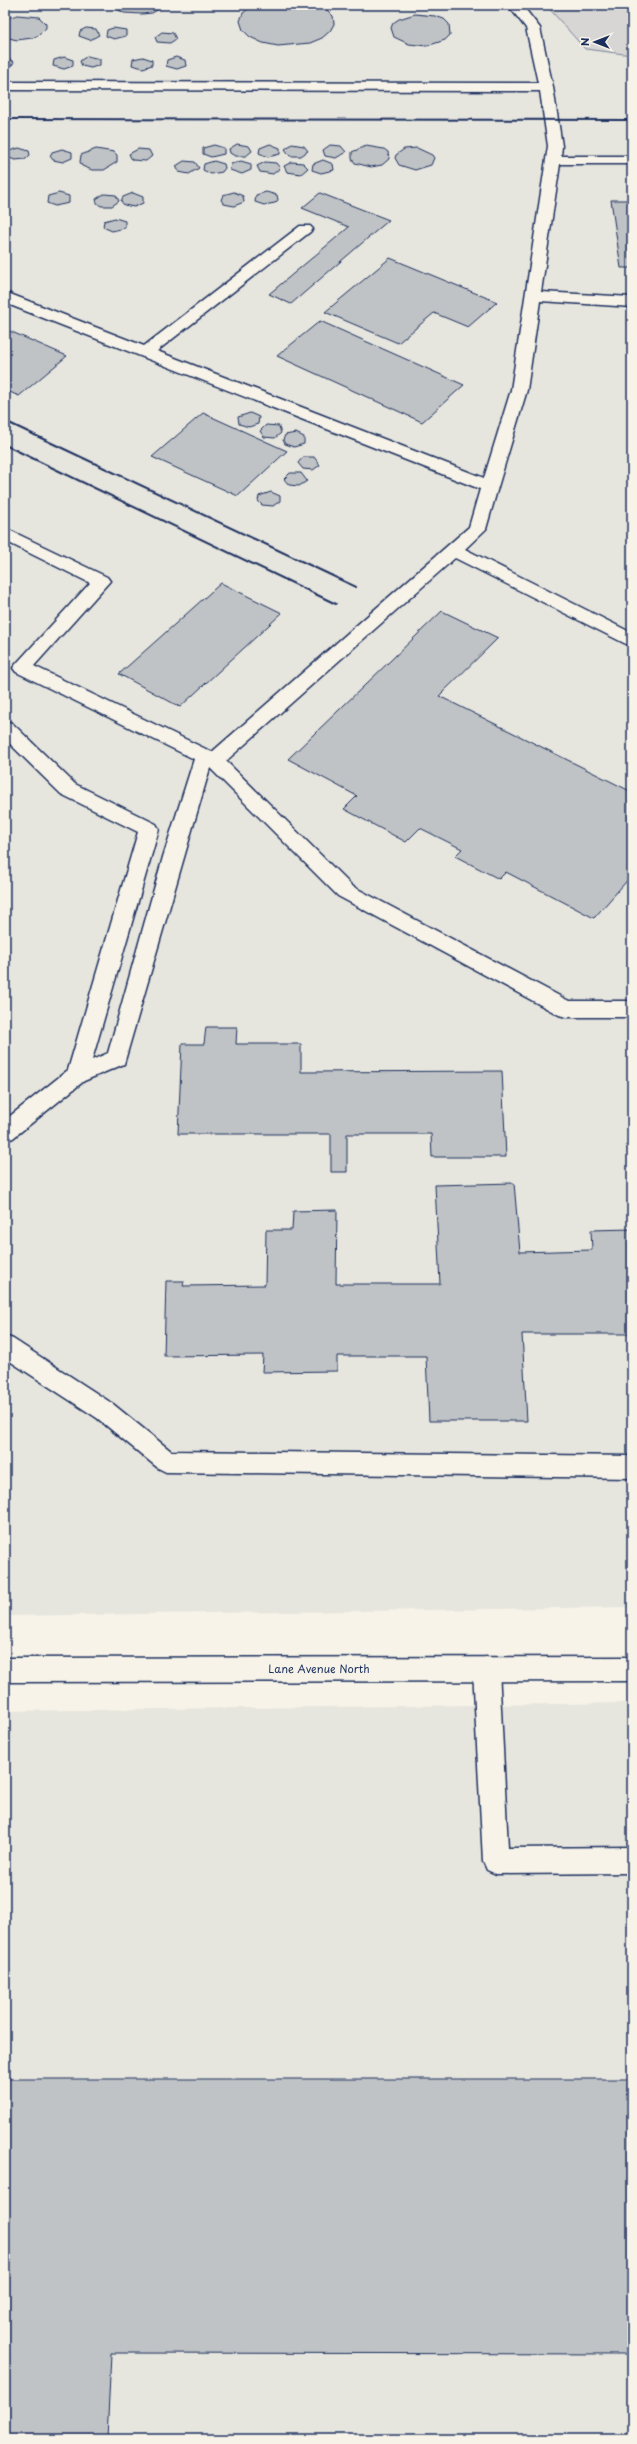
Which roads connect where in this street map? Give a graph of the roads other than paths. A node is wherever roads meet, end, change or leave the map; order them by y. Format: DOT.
graph roads {
  1 [pos="515,5"];
  2 [pos="5,86"];
  3 [pos="546,87"];
  4 [pos="552,160"];
  5 [pos="632,160"];
  6 [pos="305,229"];
  7 [pos="532,296"];
  8 [pos="5,297"];
  9 [pos="632,302"];
  10 [pos="146,352"];
  11 [pos="490,487"];
  12 [pos="5,534"];
  13 [pos="453,550"];
  14 [pos="632,641"];
  15 [pos="5,728"];
  16 [pos="209,758"];
  17 [pos="632,1010"];
  18 [pos="77,1075"];
  19 [pos="5,1132"];
  20 [pos="5,1346"];
  21 [pos="632,1467"];
  22 [pos="486,1669"];
  23 [pos="632,1669"];
  24 [pos="5,1670"];
  25 [pos="632,1860"];
  1 -- 3 [label="main road"];
  2 -- 3 [label="main road"];
  3 -- 4 [label="main road"];
  4 -- 5 [label="main road"];
  4 -- 7 [label="main road"];
  6 -- 10 [label="main road"];
  7 -- 9 [label="main road"];
  7 -- 11 [label="main road"];
  8 -- 10 [label="main road"];
  10 -- 11 [label="main road"];
  11 -- 13 [label="main road"];
  12 -- 16 [label="main road"];
  13 -- 14 [label="main road"];
  13 -- 16 [label="main road"];
  15 -- 18 [label="main road"];
  16 -- 17 [label="main road"];
  16 -- 18 [label="main road"];
  18 -- 19 [label="main road"];
  20 -- 21 [label="main road"];
  22 -- 23 [label="main road, Lane Avenue North"];
  22 -- 24 [label="main road, Lane Avenue North"];
  22 -- 25 [label="main road"];
}
